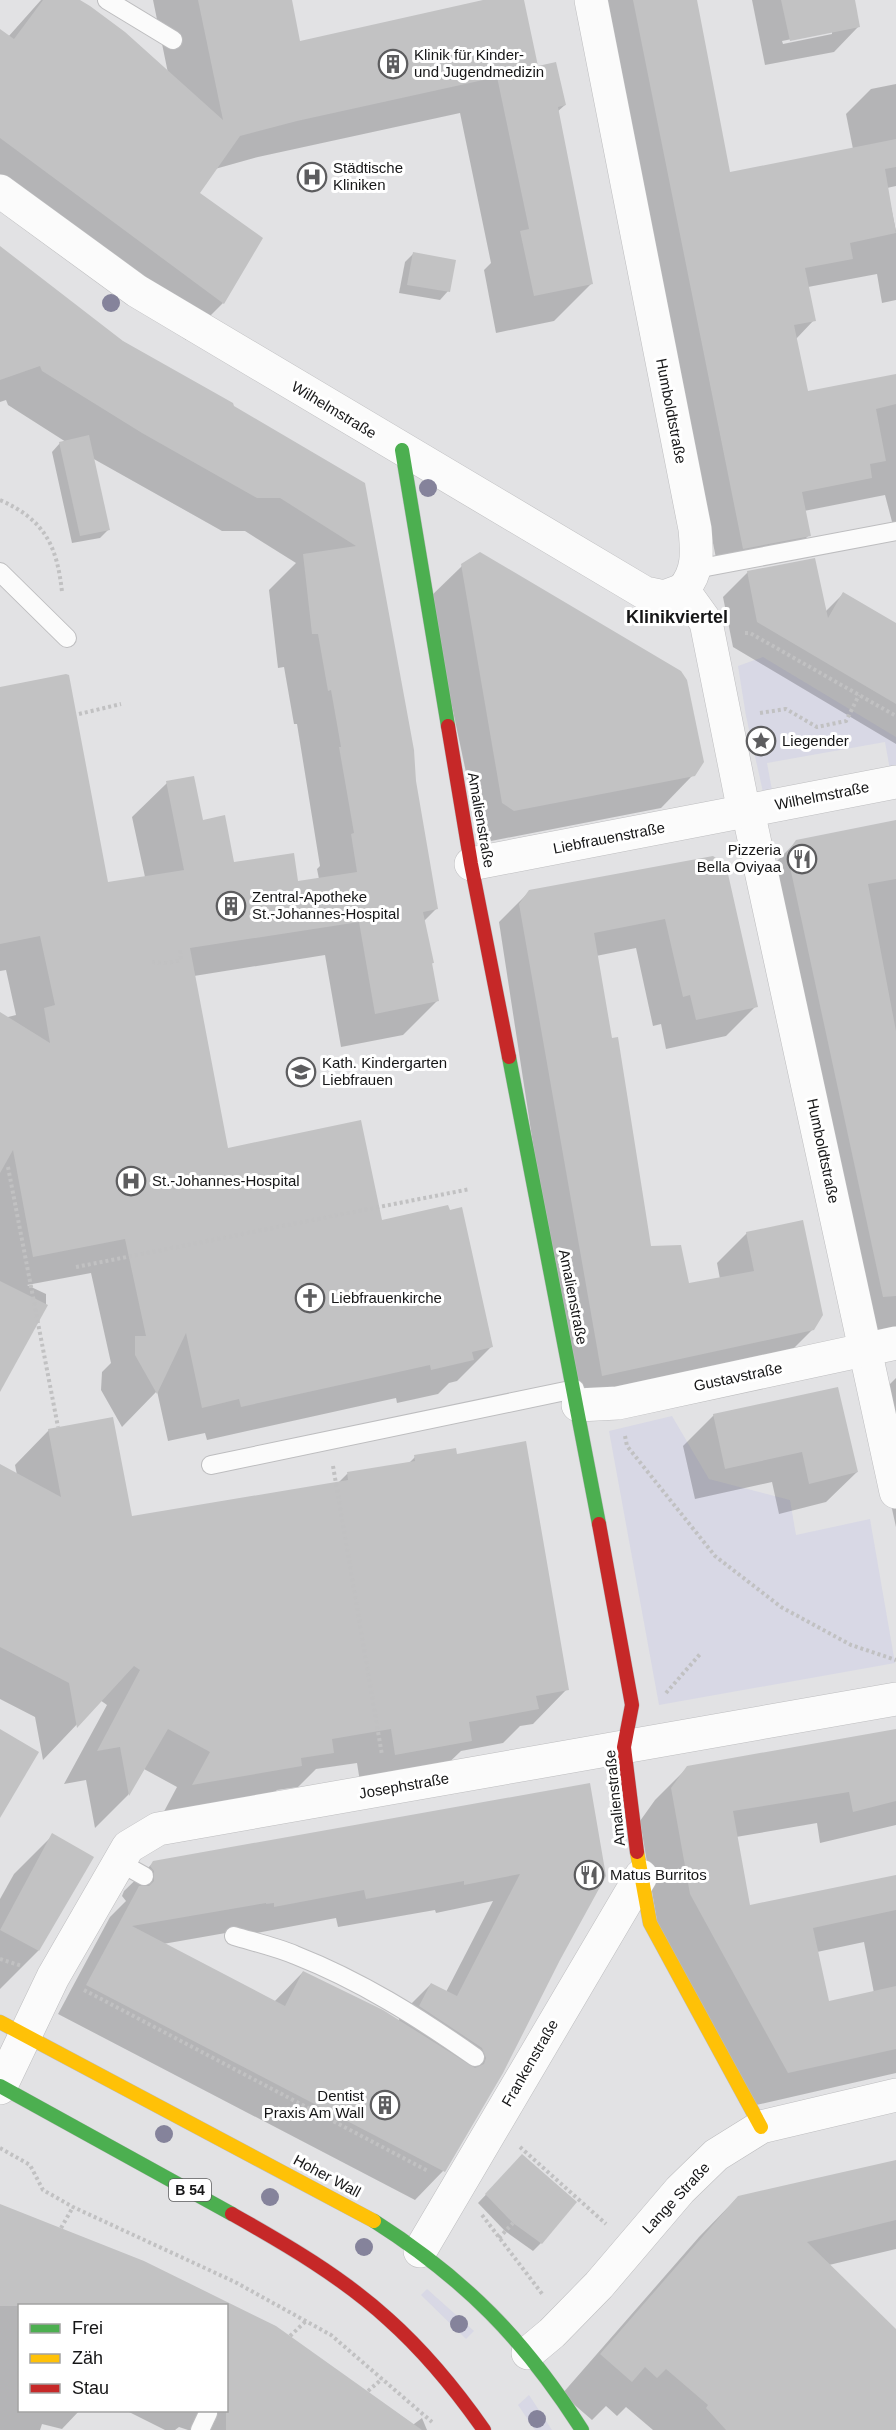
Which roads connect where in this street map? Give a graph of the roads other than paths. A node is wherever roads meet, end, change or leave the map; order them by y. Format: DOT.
graph roads {
  1 [pos="107,0"];
  2 [pos="591,0"];
  3 [pos="173,40"];
  4 [pos="0,191"];
  5 [pos="402,450"];
  6 [pos="896,531"];
  7 [pos="0,572"];
  8 [pos="689,580"];
  9 [pos="68,638"];
  10 [pos="896,782"];
  11 [pos="746,811"];
  12 [pos="471,864"];
  13 [pos="881,1346"];
  14 [pos="577,1397"];
  15 [pos="212,1465"];
  16 [pos="896,1492"];
  17 [pos="896,1699"];
  18 [pos="624,1747"];
  19 [pos="641,1876"];
  20 [pos="234,1936"];
  21 [pos="13,2028"];
  22 [pos="475,2057"];
  23 [pos="0,2087"];
  24 [pos="896,2095"];
  25 [pos="761,2127"];
  26 [pos="420,2251"];
  27 [pos="540,2343"];
  28 [pos="208,2413"];
  29 [pos="200,2430"];
  30 [pos="484,2430"];
  31 [pos="582,2430"];
  1 -- 3 [label="lane"];
  2 -- 8 [label="street, Humboldtstraße"];
  4 -- 5 [label="street, Wilhelmstraße"];
  5 -- 8 [label="street, Wilhelmstraße"];
  5 -- 12 [label="street, Amalienstraße"];
  6 -- 8 [label="lane"];
  7 -- 9 [label="lane"];
  8 -- 11 [label="street, Humboldtstraße"];
  10 -- 11 [label="street, Wilhelmstraße"];
  11 -- 12 [label="street, Liebfrauenstraße"];
  11 -- 13 [label="street, Humboldtstraße"];
  12 -- 14 [label="street, Amalienstraße"];
  13 -- 14 [label="street, Gustavstraße"];
  13 -- 16 [label="street, Humboldtstraße"];
  14 -- 15 [label="lane"];
  14 -- 18 [label="street, Amalienstraße"];
  17 -- 18 [label="street, Josephstraße"];
  18 -- 19 [label="street, Amalienstraße"];
  18 -- 21 [label="street, Josephstraße"];
  19 -- 25 [label="street, Amalienstraße"];
  19 -- 26 [label="street, Frankenstraße"];
  20 -- 22 [label="lane"];
  21 -- 23 [label="street, Josephstraße"];
  21 -- 26 [label="street, Hoher Wall"];
  23 -- 30 [label="street, B 54"];
  24 -- 25 [label="street, Lange Straße"];
  25 -- 27 [label="street, Lange Straße"];
  26 -- 27 [label="street, Hoher Wall"];
  27 -- 31 [label="street, Hoher Wall"];
  28 -- 29 [label="lane"];
}
